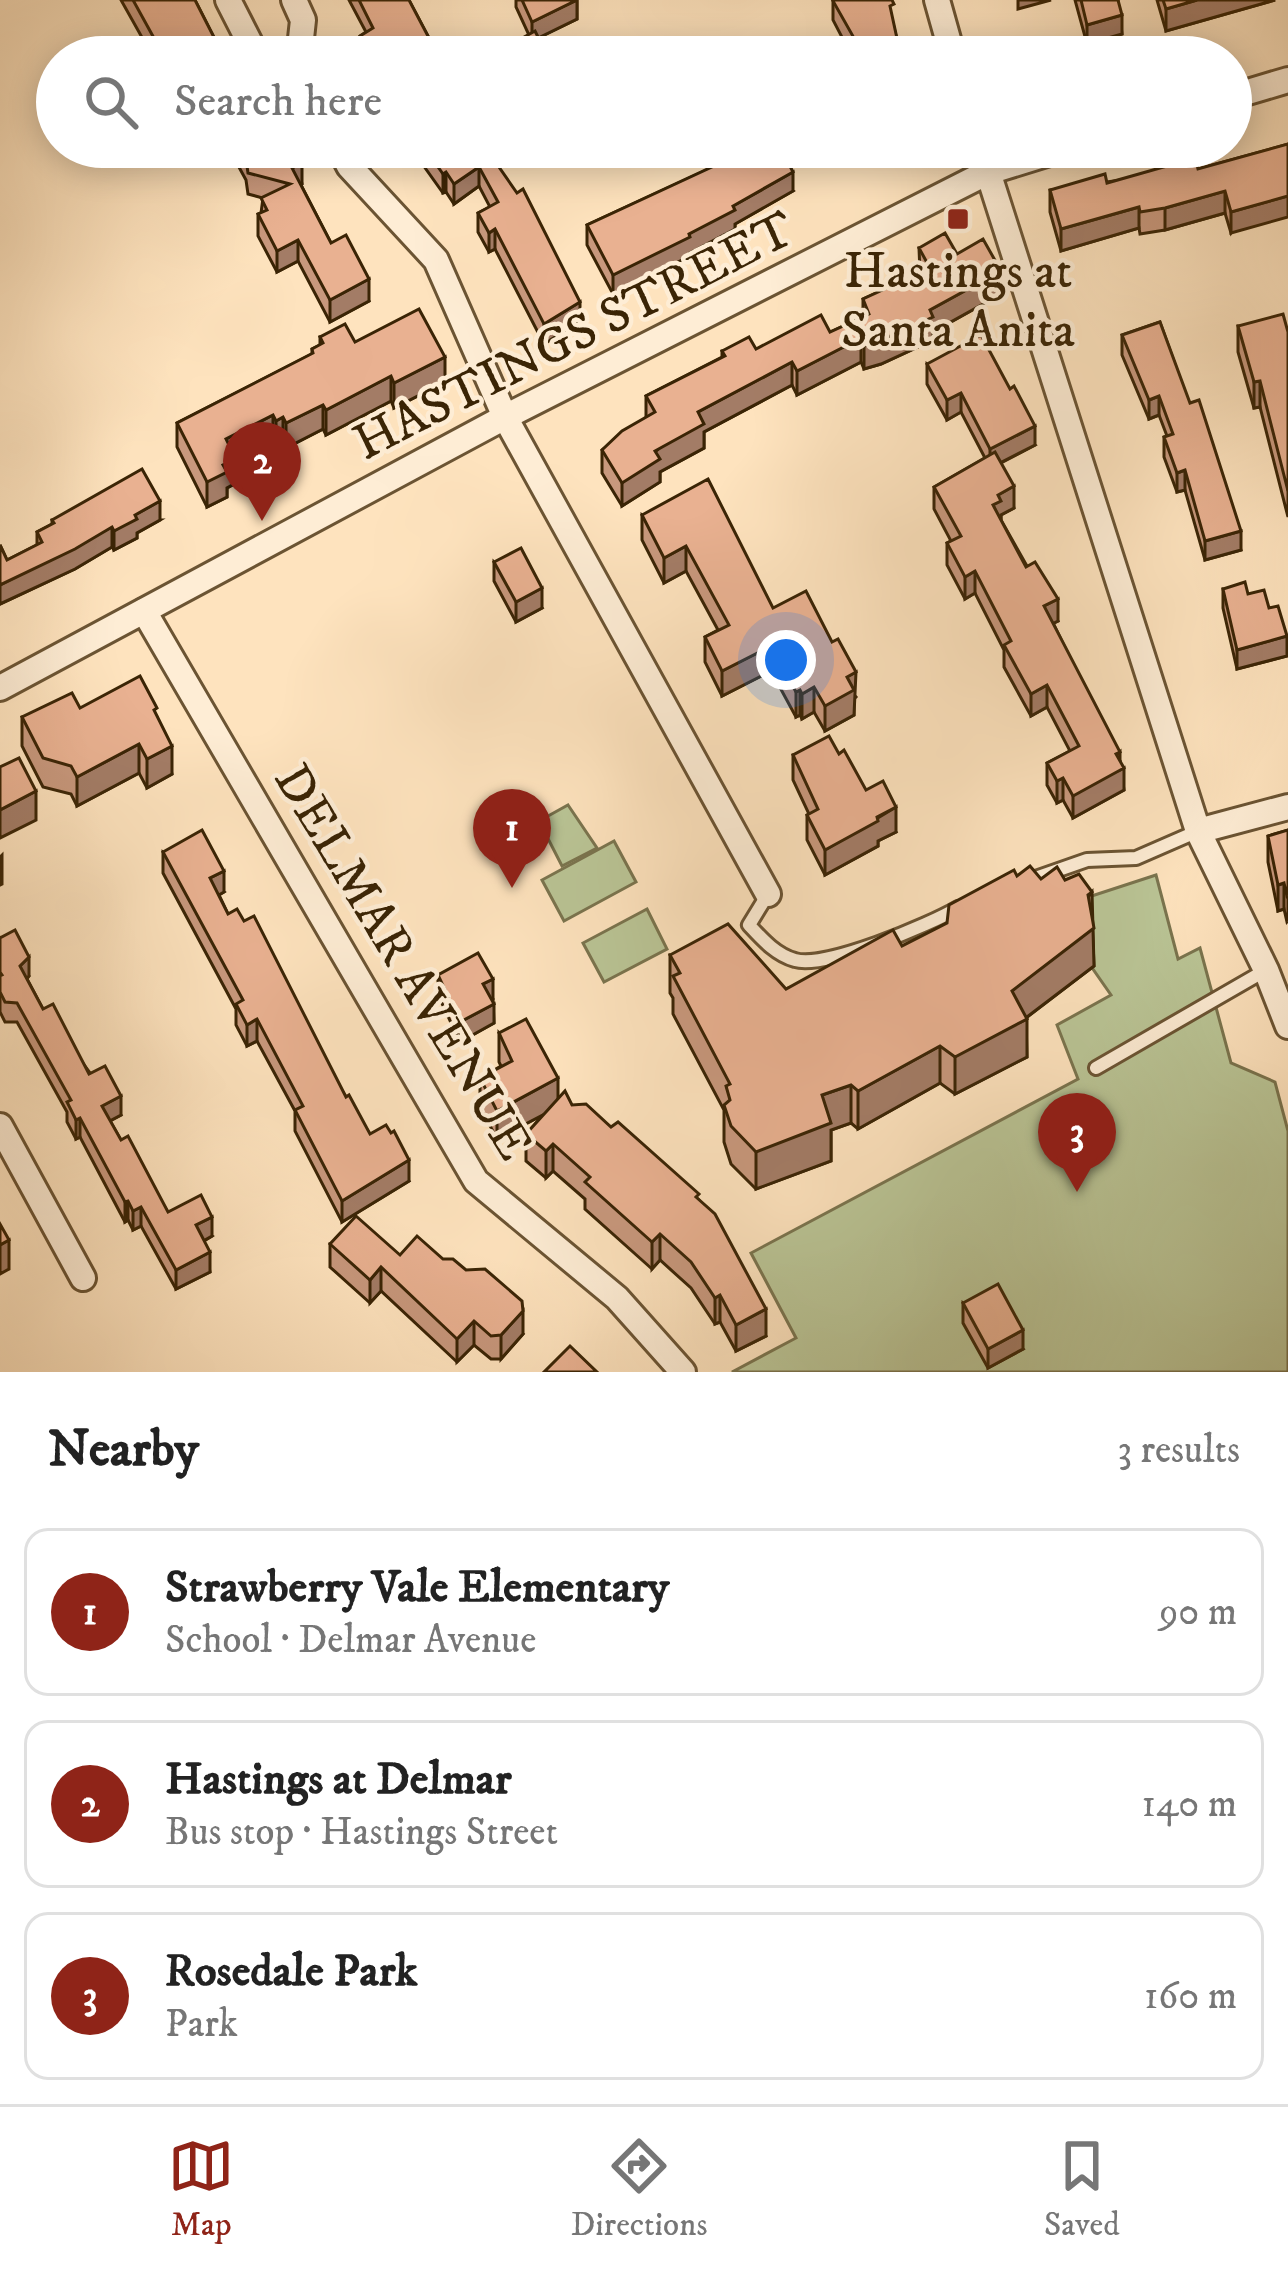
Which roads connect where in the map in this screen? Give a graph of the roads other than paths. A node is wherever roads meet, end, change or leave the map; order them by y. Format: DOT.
graph roads {
  1 [pos="228,0"];
  2 [pos="293,0"];
  3 [pos="937,0"];
  4 [pos="246,36"];
  5 [pos="302,36"];
  6 [pos="947,36"];
  7 [pos="1288,80"];
  8 [pos="1252,91"];
  9 [pos="351,168"];
  10 [pos="1001,168"];
  11 [pos="988,172"];
  12 [pos="505,417"];
  13 [pos="144,611"];
  14 [pos="0,688"];
  15 [pos="1288,807"];
  16 [pos="1198,832"];
  17 [pos="1020,883"];
  18 [pos="768,894"];
  19 [pos="975,898"];
  20 [pos="1266,970"];
  21 [pos="1288,1026"];
  22 [pos="1096,1068"];
  23 [pos="0,1126"];
  24 [pos="83,1278"];
  25 [pos="683,1372"];
  1 -- 4 [label="street"];
  2 -- 5 [label="street"];
  3 -- 6 [label="street"];
  7 -- 8 [label="street"];
  9 -- 12 [label="street"];
  10 -- 11 [label="street, HASTINGS STREET"];
  11 -- 12 [label="street, HASTINGS STREET"];
  11 -- 16 [label="street"];
  12 -- 13 [label="street, HASTINGS STREET"];
  12 -- 18 [label="street"];
  13 -- 14 [label="street, HASTINGS STREET"];
  13 -- 25 [label="street, DELMAR AVENUE"];
  15 -- 16 [label="street"];
  16 -- 17 [label="lane"];
  16 -- 20 [label="street"];
  18 -- 19 [label="lane"];
  20 -- 21 [label="street"];
  20 -- 22 [label="lane"];
  23 -- 24 [label="street"];
}
